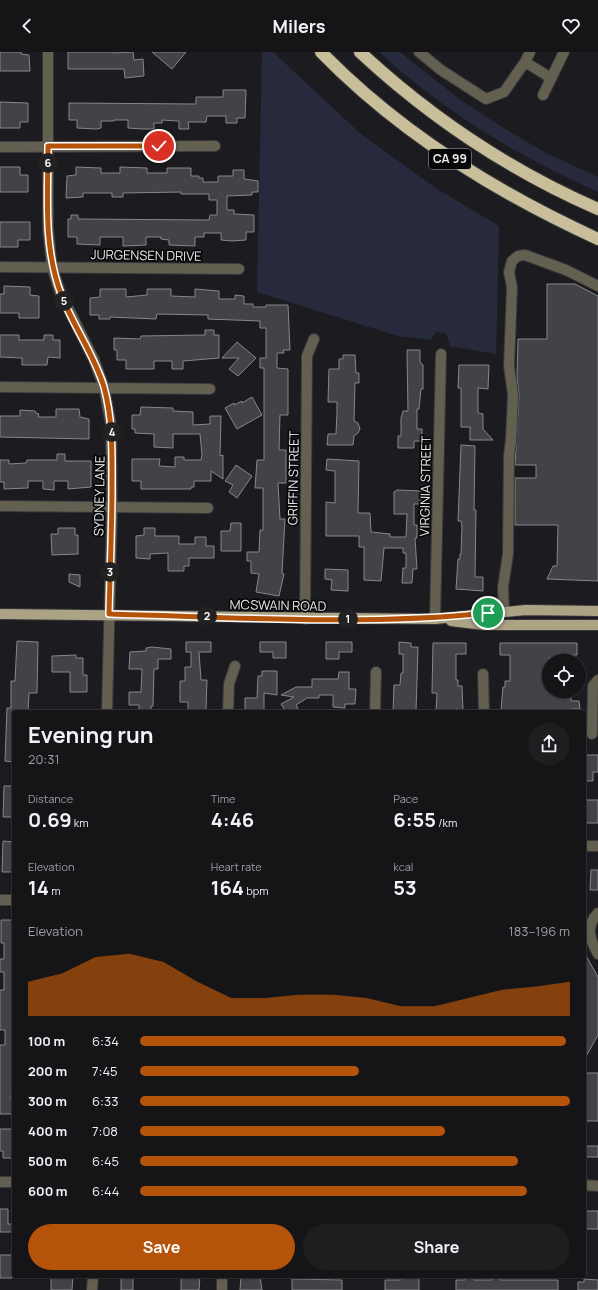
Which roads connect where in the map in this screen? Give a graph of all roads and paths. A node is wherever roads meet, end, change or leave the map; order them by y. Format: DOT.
graph roads {
  1 [pos="48,52"];
  2 [pos="321,52"];
  3 [pos="360,52"];
  4 [pos="419,52"];
  5 [pos="530,52"];
  6 [pos="564,52"];
  7 [pos="525,62"];
  8 [pos="551,78"];
  9 [pos="543,95"];
  10 [pos="48,146"];
  11 [pos="214,146"];
  12 [pos="0,147"];
  13 [pos="598,209"];
  14 [pos="598,239"];
  15 [pos="0,267"];
  16 [pos="52,267"];
  17 [pos="239,269"];
  18 [pos="598,286"];
  19 [pos="314,339"];
  20 [pos="441,354"];
  21 [pos="104,387"];
  22 [pos="0,388"];
  23 [pos="210,389"];
  24 [pos="0,506"];
  25 [pos="112,507"];
  26 [pos="208,508"];
  27 [pos="598,610"];
  28 [pos="504,612"];
  29 [pos="0,614"];
  30 [pos="109,614"];
  31 [pos="305,619"];
  32 [pos="435,619"];
  33 [pos="598,625"];
  34 [pos="235,666"];
  35 [pos="376,672"];
  36 [pos="483,674"];
  37 [pos="598,680"];
  38 [pos="107,710"];
  39 [pos="228,710"];
  40 [pos="375,710"];
  41 [pos="484,710"];
  42 [pos="591,734"];
  43 [pos="586,846"];
  44 [pos="598,846"];
  45 [pos="0,900"];
  46 [pos="12,900"];
  47 [pos="598,914"];
  48 [pos="594,932"];
  49 [pos="598,954"];
  50 [pos="0,1182"];
  51 [pos="12,1182"];
  52 [pos="586,1186"];
  53 [pos="598,1186"];
  54 [pos="92,1278"];
  55 [pos="222,1278"];
  56 [pos="92,1290"];
  57 [pos="222,1290"];
  1 -- 10 [label="street, SYDNEY LANE"];
  2 -- 14 [label="highway, CA 99"];
  3 -- 13 [label="highway, CA 99"];
  4 -- 7 [label="street"];
  5 -- 7 [label="street"];
  6 -- 8 [label="street"];
  7 -- 8 [label="street"];
  8 -- 9 [label="street"];
  10 -- 11 [label="street"];
  10 -- 12 [label="street"];
  10 -- 16 [label="street, SYDNEY LANE"];
  15 -- 16 [label="street, JURGENSEN DRIVE"];
  16 -- 17 [label="street, JURGENSEN DRIVE"];
  16 -- 21 [label="street, SYDNEY LANE"];
  18 -- 28 [label="street"];
  19 -- 31 [label="street, GRIFFIN STREET"];
  20 -- 32 [label="street, VIRGINIA STREET"];
  21 -- 22 [label="street"];
  21 -- 23 [label="street"];
  21 -- 25 [label="street, SYDNEY LANE"];
  24 -- 25 [label="street"];
  25 -- 26 [label="street"];
  25 -- 30 [label="street, SYDNEY LANE"];
  27 -- 28 [label="main road, MCSWAIN ROAD"];
  28 -- 32 [label="main road, MCSWAIN ROAD"];
  29 -- 30 [label="main road, MCSWAIN ROAD"];
  30 -- 31 [label="main road, MCSWAIN ROAD"];
  30 -- 38 [label="street, SYDNEY LANE"];
  31 -- 32 [label="main road, MCSWAIN ROAD"];
  32 -- 33 [label="main road, MCSWAIN ROAD"];
  34 -- 39 [label="street"];
  35 -- 40 [label="street"];
  36 -- 41 [label="street"];
  37 -- 42 [label="street"];
  43 -- 44 [label="street"];
  45 -- 46 [label="street"];
  47 -- 48 [label="street"];
  48 -- 49 [label="street"];
  50 -- 51 [label="street"];
  52 -- 53 [label="street"];
  54 -- 56 [label="street"];
  55 -- 57 [label="street"];
}
